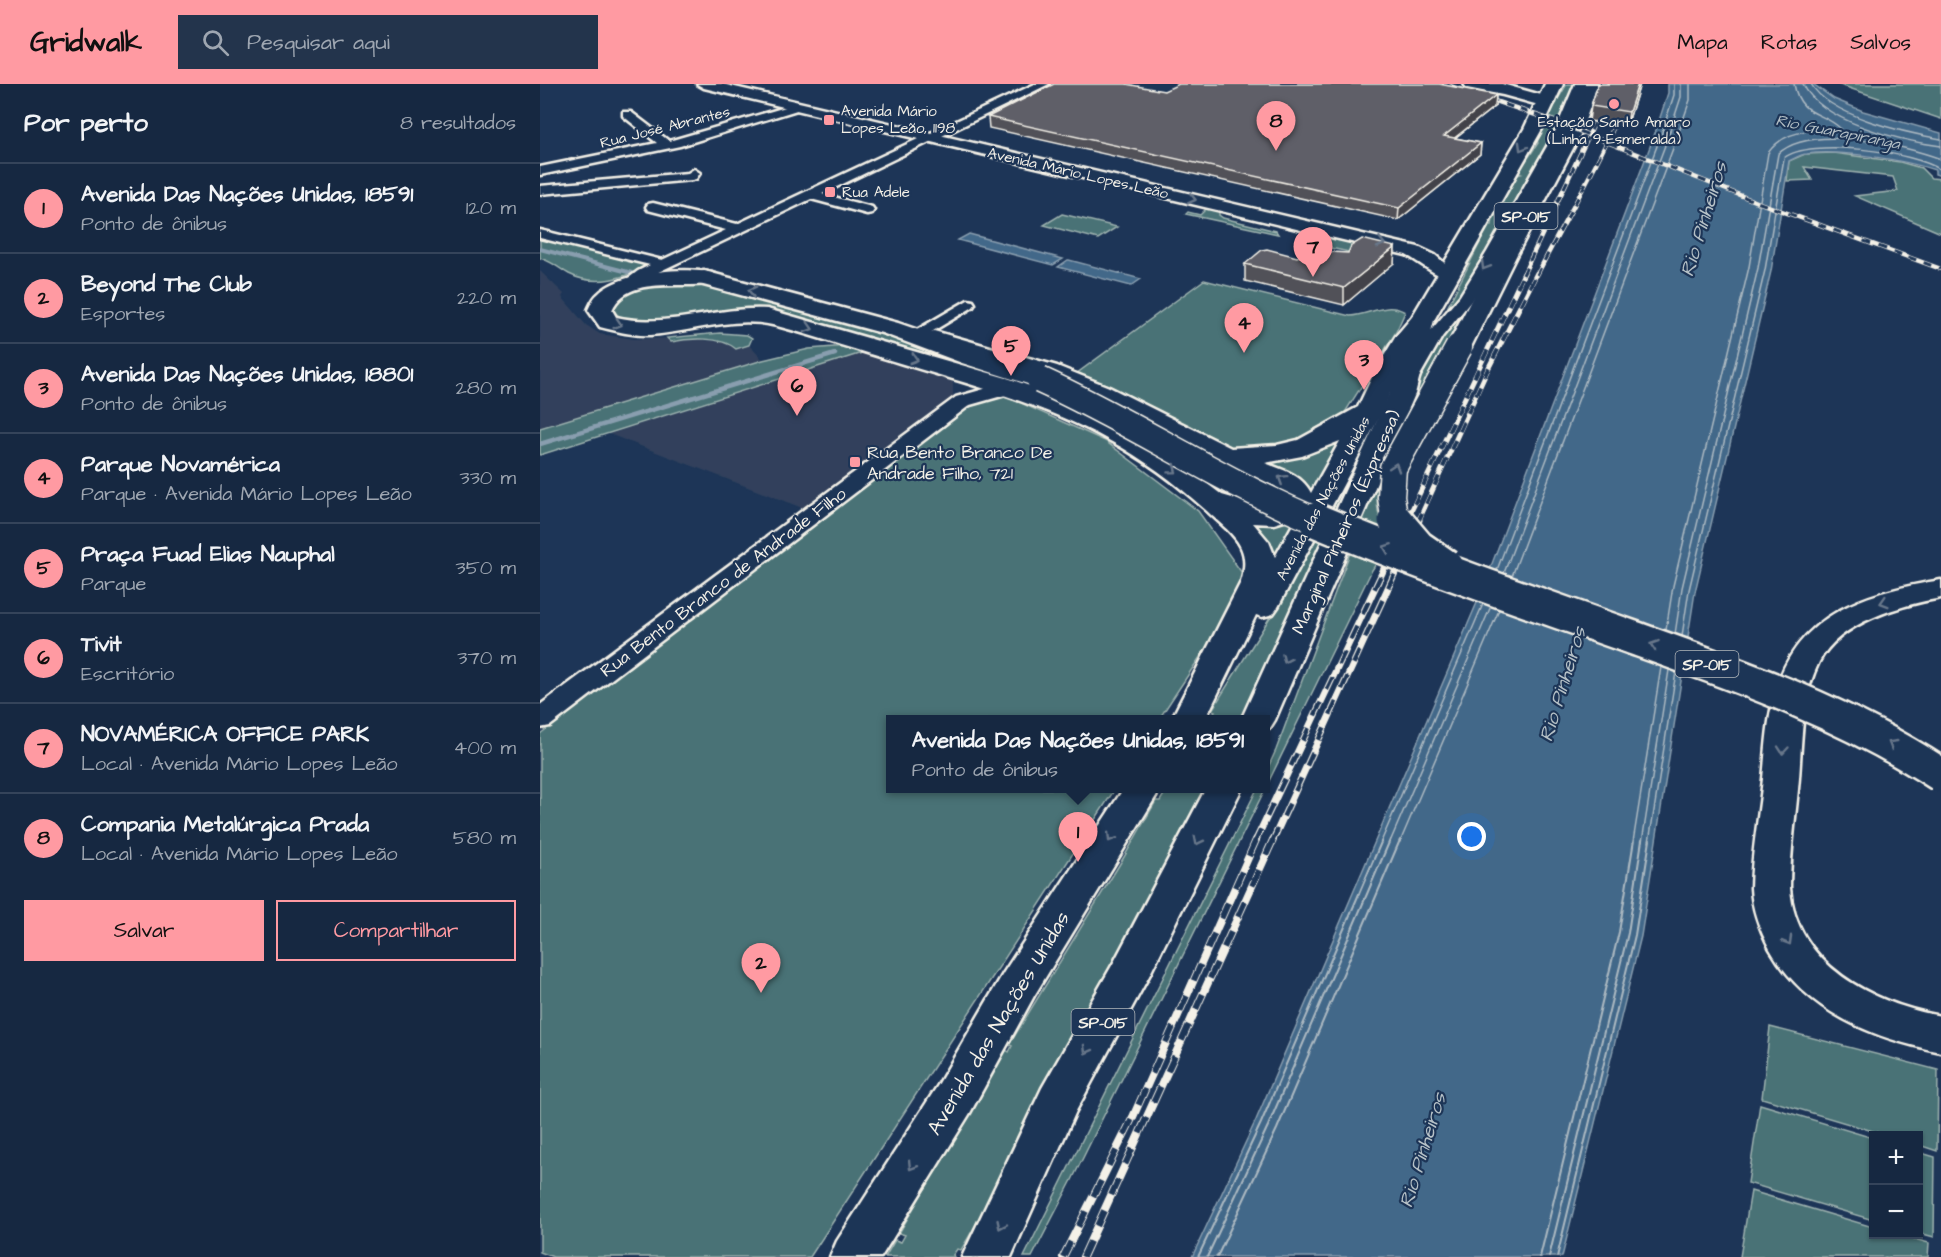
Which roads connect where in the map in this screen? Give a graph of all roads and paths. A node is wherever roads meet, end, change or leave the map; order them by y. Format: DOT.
graph roads {
  1 [pos="704,84"];
  2 [pos="1044,84"];
  3 [pos="1473,84"];
  4 [pos="1554,84"];
  5 [pos="1580,84"];
  6 [pos="1589,84"];
  7 [pos="1545,102"];
  8 [pos="796,107"];
  9 [pos="627,114"];
  10 [pos="930,138"];
  11 [pos="667,145"];
  12 [pos="540,171"];
  13 [pos="694,173"];
  14 [pos="540,190"];
  15 [pos="806,197"];
  16 [pos="653,207"];
  17 [pos="861,212"];
  18 [pos="739,229"];
  19 [pos="540,234"];
  20 [pos="694,250"];
  21 [pos="663,264"];
  22 [pos="1448,273"];
  23 [pos="704,278"];
  24 [pos="624,287"];
  25 [pos="968,304"];
  26 [pos="985,308"];
  27 [pos="1422,320"];
  28 [pos="890,328"];
  29 [pos="928,336"];
  30 [pos="975,378"];
  31 [pos="1009,388"];
  32 [pos="1401,394"];
  33 [pos="963,401"];
  34 [pos="1369,412"];
  35 [pos="1200,444"];
  36 [pos="1211,500"];
  37 [pos="1461,577"];
  38 [pos="1941,589"];
  39 [pos="1191,715"];
  40 [pos="1192,715"];
  41 [pos="1260,715"];
  42 [pos="540,719"];
  43 [pos="1941,775"];
  44 [pos="1140,793"];
  45 [pos="1222,793"];
  46 [pos="1941,1034"];
  47 [pos="854,1257"];
  48 [pos="986,1257"];
  1 -- 8 [label="street, Avenida Mário Lopes Leão"];
  2 -- 10 [label="street"];
  3 -- 7 [label="main road"];
  4 -- 7 [label="main road, Avenida das Nações Unidas / SP-015"];
  5 -- 32 [label="street, one-way"];
  37 -- 6 [label="main road, SP-015, one-way, bridge"];
  7 -- 22 [label="main road, Avenida das Nações Unidas / SP-015, one-way"];
  8 -- 10 [label="street, Avenida Mário Lopes Leão"];
  8 -- 11 [label="street, Rua José Abrantes"];
  9 -- 11 [label="street"];
  10 -- 15 [label="street"];
  10 -- 22 [label="street, Avenida Mário Lopes Leão, one-way"];
  11 -- 12 [label="street, Rua José Abrantes"];
  13 -- 14 [label="street"];
  15 -- 17 [label="street"];
  15 -- 18 [label="street"];
  16 -- 18 [label="street"];
  18 -- 20 [label="street"];
  19 -- 21 [label="street"];
  20 -- 21 [label="street"];
  20 -- 23 [label="street"];
  21 -- 24 [label="street"];
  22 -- 27 [label="main road, Avenida das Nações Unidas / SP-015"];
  23 -- 24 [label="main road"];
  28 -- 23 [label="main road, one-way"];
  24 -- 30 [label="main road, one-way"];
  25 -- 29 [label="street"];
  26 -- 29 [label="street"];
  27 -- 32 [label="main road, Marginal Pinheiros (Expressa) / SP-015"];
  27 -- 34 [label="main road, Avenida das Nações Unidas"];
  28 -- 29 [label="main road"];
  37 -- 28 [label="main road, one-way, bridge"];
  29 -- 35 [label="main road"];
  30 -- 31 [label="main road"];
  30 -- 33 [label="street, Rua Bento Branco de Andrade Filho"];
  31 -- 33 [label="street, Rua Bento Branco de Andrade Filho"];
  31 -- 36 [label="main road, one-way"];
  32 -- 41 [label="main road, Marginal Pinheiros (Expressa) / SP-015, one-way"];
  33 -- 42 [label="street, Rua Bento Branco de Andrade Filho"];
  34 -- 35 [label="main road"];
  34 -- 40 [label="main road, Avenida das Nações Unidas"];
  36 -- 35 [label="main road, one-way"];
  36 -- 39 [label="main road"];
  43 -- 37 [label="main road, SP-015, one-way, bridge"];
  38 -- 46 [label="main road, one-way"];
  44 -- 47 [label="main road, Avenida das Nações Unidas, one-way"];
  45 -- 48 [label="main road, SP-015, one-way"];
}
